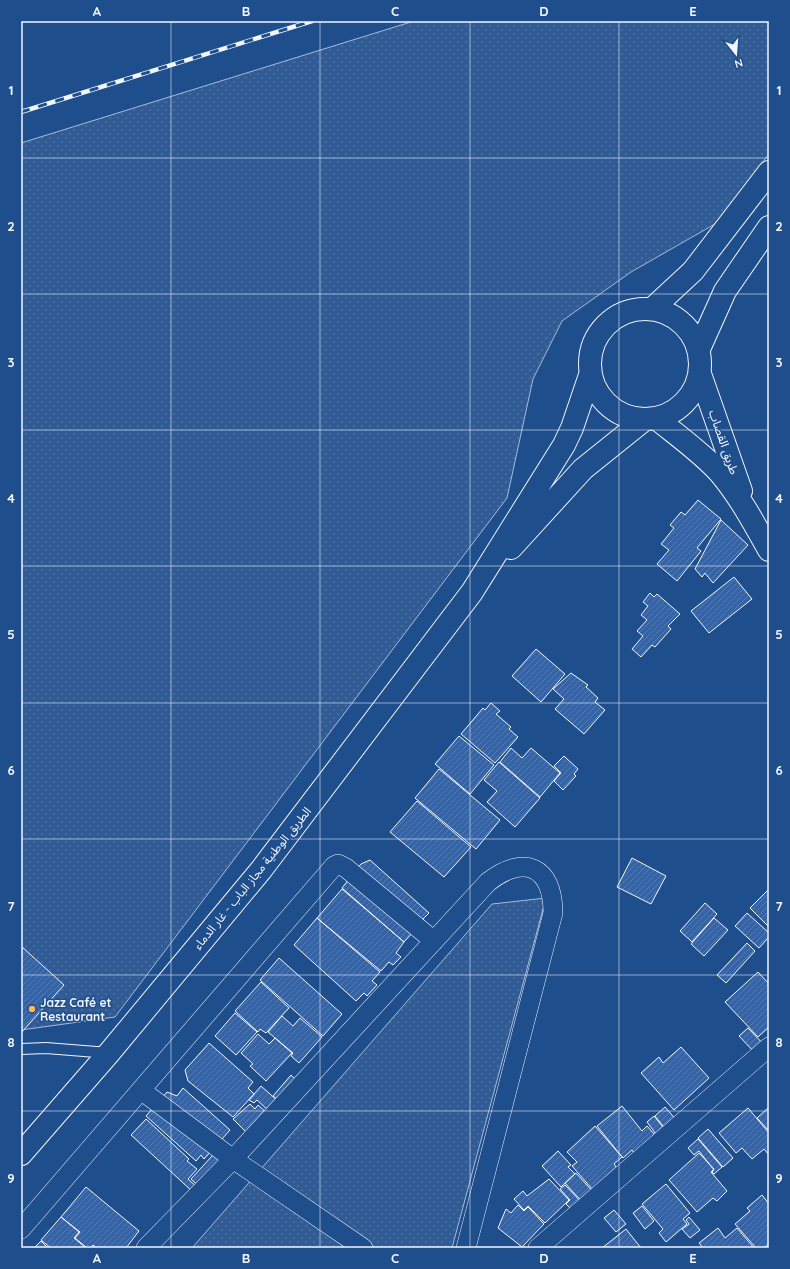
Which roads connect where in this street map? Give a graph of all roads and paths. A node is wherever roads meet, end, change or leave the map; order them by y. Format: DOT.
graph roads {
  1 [pos="769,172"];
  2 [pos="769,227"];
  3 [pos="652,309"];
  4 [pos="699,349"];
  5 [pos="700,374"];
  6 [pos="590,375"];
  7 [pos="651,420"];
  8 [pos="747,509"];
  9 [pos="769,550"];
  10 [pos="472,592"];
  11 [pos="434,941"];
  12 [pos="769,1047"];
  13 [pos="21,1050"];
  14 [pos="109,1053"];
  15 [pos="142,1091"];
  16 [pos="21,1154"];
  17 [pos="232,1159"];
  18 [pos="21,1229"];
  19 [pos="146,1248"];
  20 [pos="363,1248"];
  21 [pos="466,1248"];
  22 [pos="538,1248"];
  1 -- 3 [label="main road"];
  2 -- 4 [label="main road"];
  3 -- 4 [label="main road"];
  3 -- 6 [label="main road"];
  4 -- 5 [label="main road"];
  5 -- 7 [label="main road"];
  5 -- 8 [label="main road, طريق القصاب"];
  6 -- 7 [label="main road"];
  6 -- 10 [label="main road, الطريق الوطنية مجاز الباب - غار الدماء"];
  7 -- 8 [label="main road, طريق القصاب"];
  7 -- 10 [label="main road, الطريق الوطنية مجاز الباب - غار الدماء"];
  8 -- 9 [label="main road, طريق القصاب"];
  10 -- 14 [label="main road, الطريق الوطنية مجاز الباب - غار الدماء"];
  11 -- 15 [label="street"];
  11 -- 17 [label="street"];
  11 -- 21 [label="street"];
  12 -- 22 [label="street"];
  13 -- 14 [label="lane"];
  14 -- 16 [label="main road, الطريق الوطنية مجاز الباب - غار الدماء"];
  15 -- 17 [label="street"];
  15 -- 18 [label="street"];
  17 -- 19 [label="street"];
  17 -- 20 [label="street"];
}
